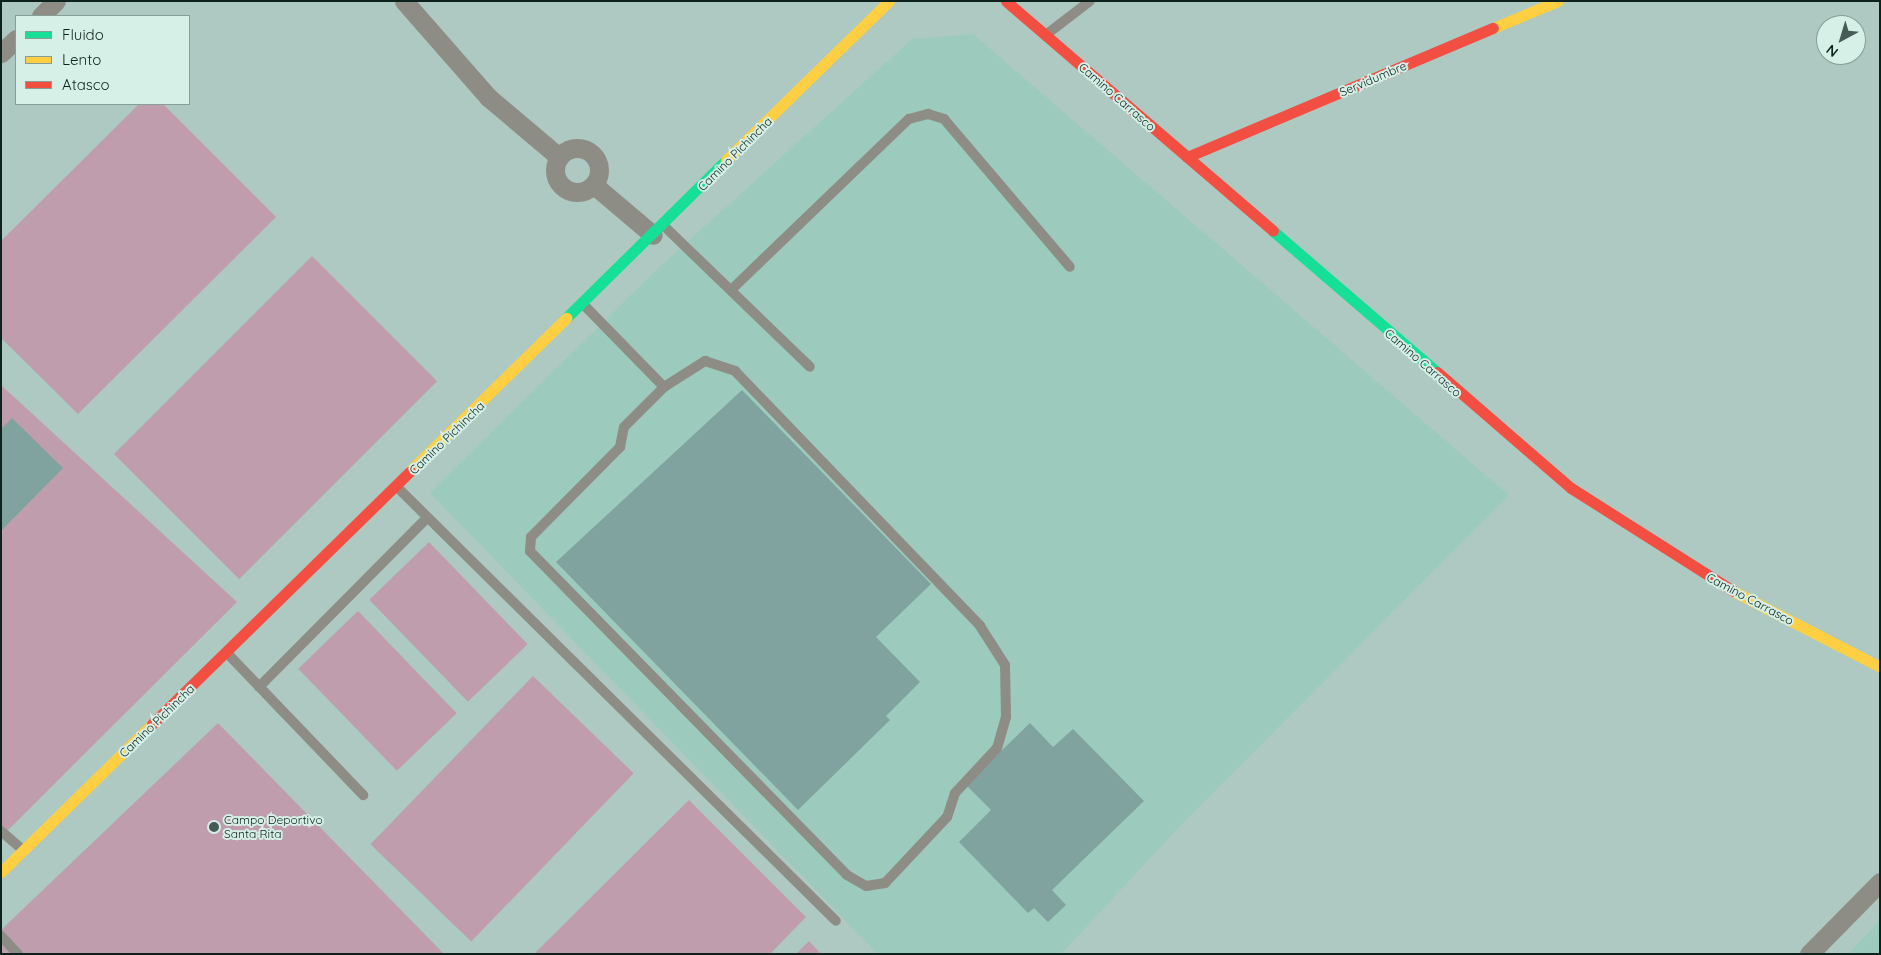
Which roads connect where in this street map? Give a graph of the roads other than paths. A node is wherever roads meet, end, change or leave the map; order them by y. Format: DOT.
graph roads {
  1 [pos="56,1"];
  2 [pos="404,1"];
  3 [pos="890,1"];
  4 [pos="1006,1"];
  5 [pos="1090,1"];
  6 [pos="1558,1"];
  7 [pos="41,15"];
  8 [pos="1045,36"];
  9 [pos="15,40"];
  10 [pos="2,52"];
  11 [pos="559,157"];
  12 [pos="1187,157"];
  13 [pos="594,185"];
  14 [pos="658,230"];
  15 [pos="1070,267"];
  16 [pos="731,290"];
  17 [pos="583,304"];
  18 [pos="810,367"];
  19 [pos="664,387"];
  20 [pos="396,487"];
  21 [pos="427,518"];
  22 [pos="226,652"];
  23 [pos="1880,667"];
  24 [pos="259,687"];
  25 [pos="362,795"];
  26 [pos="1,831"];
  27 [pos="24,851"];
  28 [pos="1,872"];
  29 [pos="1880,882"];
  30 [pos="836,921"];
  31 [pos="1,936"];
  32 [pos="18,954"];
  33 [pos="1809,954"];
  1 -- 7 [label="street"];
  2 -- 11 [label="street"];
  3 -- 14 [label="street, Camino Pichincha"];
  4 -- 8 [label="street, Camino Carrasco"];
  5 -- 8 [label="lane"];
  6 -- 12 [label="street, Servidumbre"];
  8 -- 12 [label="street, Camino Carrasco"];
  9 -- 10 [label="street"];
  11 -- 13 [label="street"];
  11 -- 13 [label="street"];
  12 -- 23 [label="street, Camino Carrasco"];
  13 -- 14 [label="street"];
  14 -- 16 [label="lane"];
  14 -- 17 [label="street, Camino Pichincha"];
  15 -- 16 [label="lane"];
  16 -- 18 [label="lane"];
  17 -- 19 [label="lane"];
  17 -- 20 [label="street, Camino Pichincha"];
  19 -- 19 [label="lane"];
  20 -- 21 [label="lane"];
  20 -- 22 [label="street, Camino Pichincha"];
  21 -- 24 [label="lane"];
  21 -- 30 [label="lane"];
  22 -- 24 [label="lane"];
  22 -- 27 [label="street, Camino Pichincha"];
  24 -- 25 [label="lane"];
  26 -- 27 [label="lane"];
  27 -- 28 [label="street, Camino Pichincha"];
  29 -- 33 [label="street"];
  31 -- 32 [label="lane"];
}
